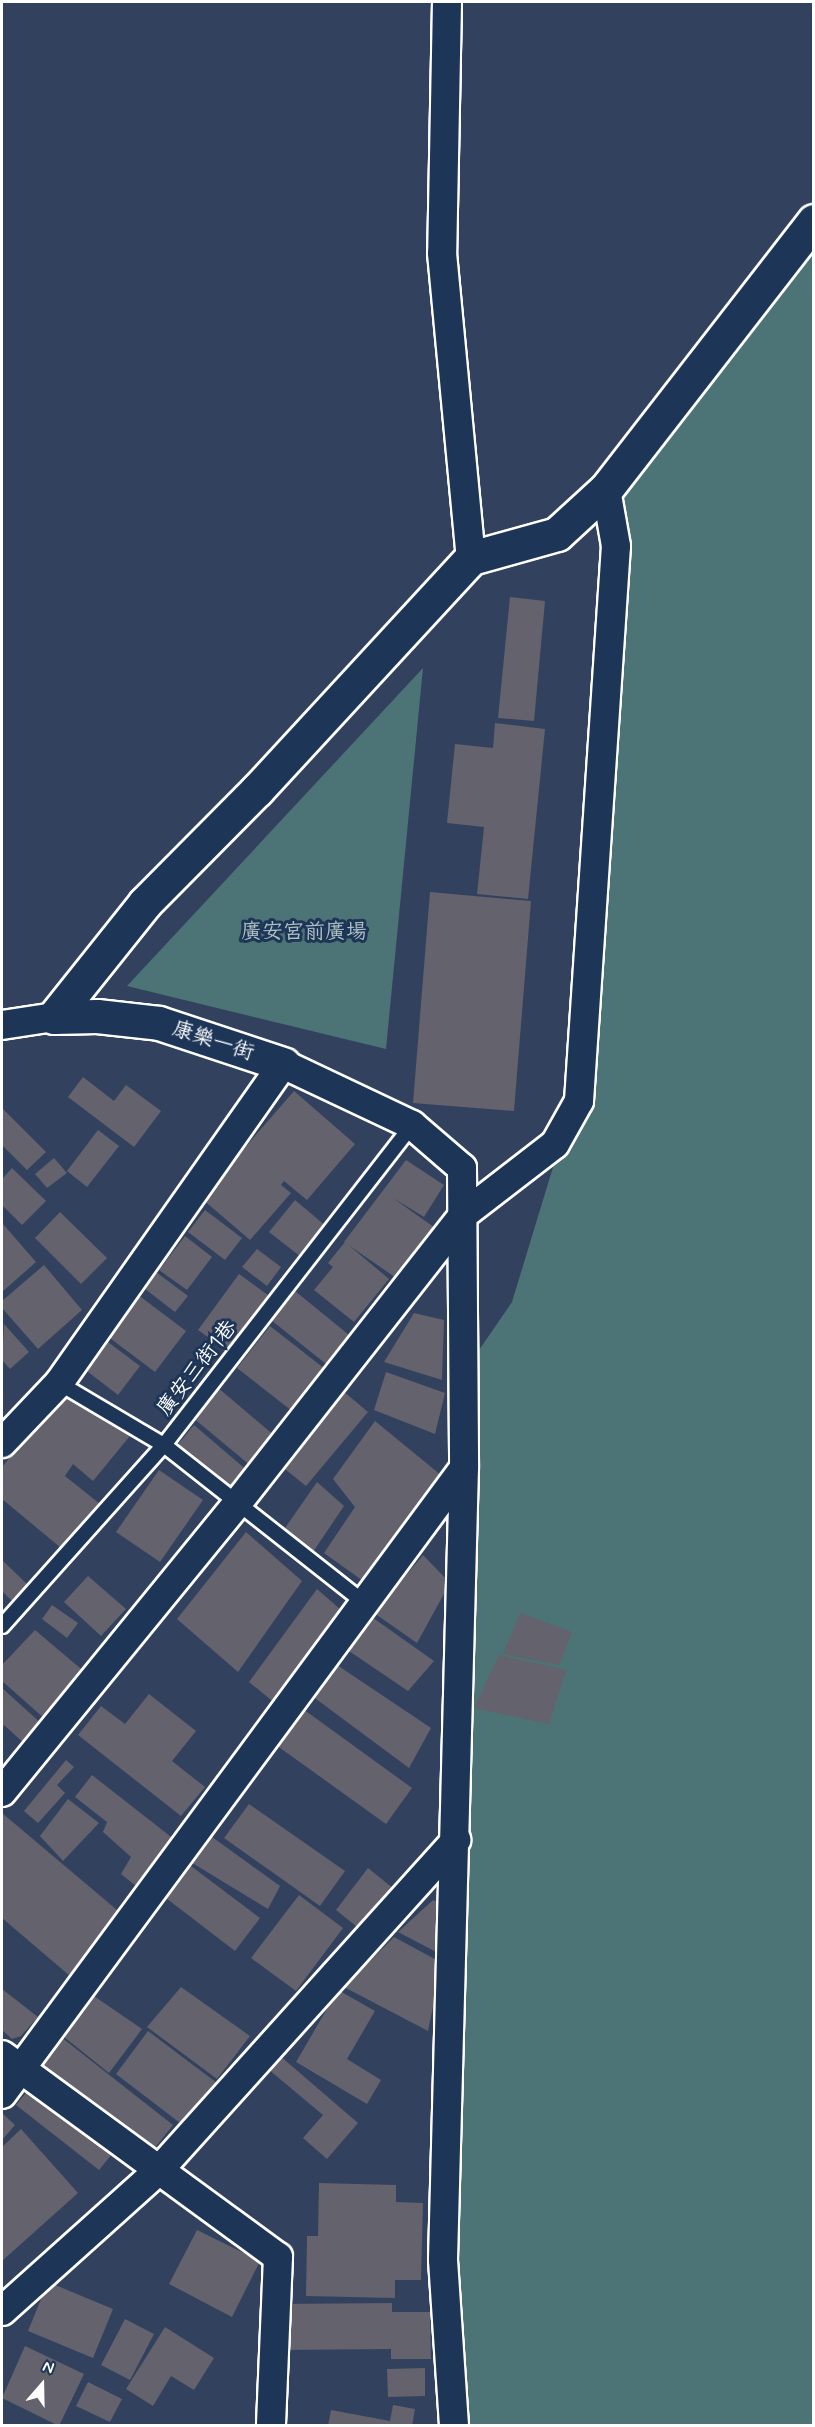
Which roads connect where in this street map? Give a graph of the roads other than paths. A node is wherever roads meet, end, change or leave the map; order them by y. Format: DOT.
graph roads {
  1 [pos="447,2"];
  2 [pos="813,221"];
  3 [pos="606,489"];
  4 [pos="471,558"];
  5 [pos="54,1017"];
  6 [pos="2,1025"];
  7 [pos="283,1064"];
  8 [pos="412,1125"];
  9 [pos="463,1215"];
  10 [pos="60,1383"];
  11 [pos="2,1443"];
  12 [pos="164,1445"];
  13 [pos="464,1468"];
  14 [pos="239,1501"];
  15 [pos="366,1604"];
  16 [pos="2,1626"];
  17 [pos="2,1792"];
  18 [pos="456,1840"];
  19 [pos="12,2062"];
  20 [pos="2,2094"];
  21 [pos="160,2169"];
  22 [pos="2,2311"];
  23 [pos="271,2426"];
  24 [pos="454,2426"];
  1 -- 4 [label="street"];
  2 -- 3 [label="street"];
  3 -- 4 [label="street"];
  3 -- 9 [label="street"];
  4 -- 5 [label="street"];
  5 -- 6 [label="street, 康樂一街"];
  5 -- 7 [label="street, 康樂一街"];
  7 -- 8 [label="street, 康樂一街"];
  7 -- 10 [label="street"];
  8 -- 9 [label="street, 康樂一街"];
  8 -- 12 [label="lane, 廣安三街1巷"];
  9 -- 13 [label="street, 康樂一街"];
  9 -- 14 [label="street"];
  10 -- 11 [label="street"];
  10 -- 12 [label="lane"];
  12 -- 14 [label="lane"];
  12 -- 16 [label="lane, 廣安三街1巷"];
  13 -- 15 [label="street"];
  13 -- 18 [label="street, 康樂一街"];
  14 -- 15 [label="lane"];
  14 -- 17 [label="street"];
  15 -- 19 [label="street"];
  18 -- 21 [label="street"];
  18 -- 24 [label="street, 康樂一街"];
  19 -- 20 [label="street"];
  19 -- 21 [label="street"];
  21 -- 22 [label="street"];
  21 -- 23 [label="street"];
}
